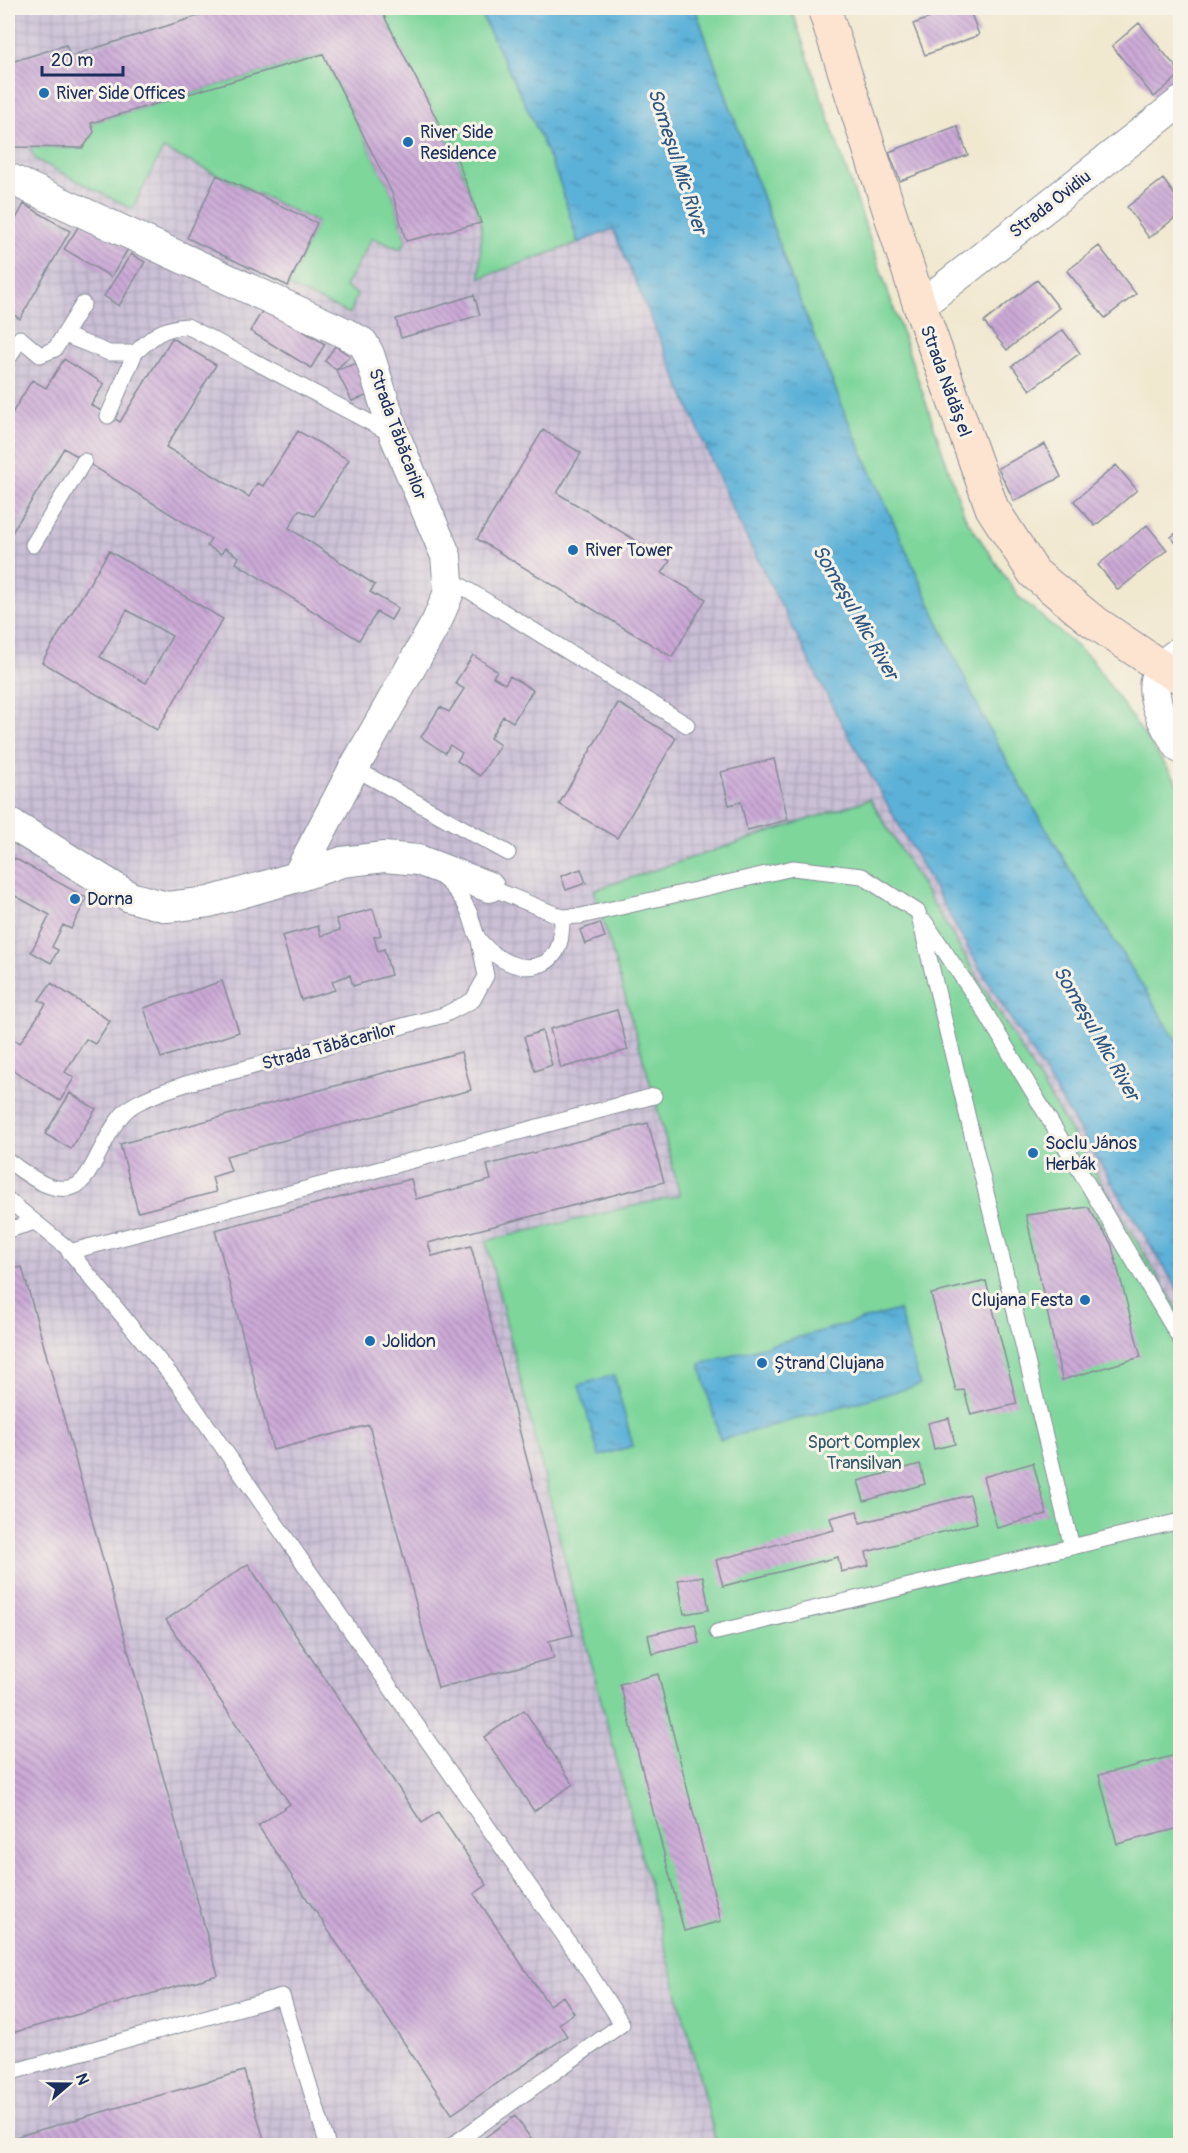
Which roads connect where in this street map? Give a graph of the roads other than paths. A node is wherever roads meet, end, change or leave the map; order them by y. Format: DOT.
graph roads {
  1 [pos="824,8"];
  2 [pos="1180,102"];
  3 [pos="8,178"];
  4 [pos="83,304"];
  5 [pos="920,306"];
  6 [pos="14,335"];
  7 [pos="64,335"];
  8 [pos="135,353"];
  9 [pos="8,360"];
  10 [pos="108,416"];
  11 [pos="395,436"];
  12 [pos="84,461"];
  13 [pos="33,545"];
  14 [pos="447,577"];
  15 [pos="1174,665"];
  16 [pos="687,725"];
  17 [pos="1180,748"];
  18 [pos="354,768"];
  19 [pos="8,822"];
  20 [pos="508,853"];
  21 [pos="418,860"];
  22 [pos="297,877"];
  23 [pos="489,887"];
  24 [pos="918,912"];
  25 [pos="562,917"];
  26 [pos="479,940"];
  27 [pos="654,1096"];
  28 [pos="8,1161"];
  29 [pos="8,1200"];
  30 [pos="35,1222"];
  31 [pos="8,1230"];
  32 [pos="69,1252"];
  33 [pos="1180,1339"];
  34 [pos="1180,1521"];
  35 [pos="1072,1547"];
  36 [pos="717,1632"];
  37 [pos="8,2073"];
  38 [pos="328,2145"];
  39 [pos="450,2145"];
  1 -- 5 [label="street, Strada Nădășel"];
  2 -- 5 [label="street, Strada Ovidiu"];
  3 -- 11 [label="street, Strada Tăbăcarilor"];
  4 -- 7 [label="lane"];
  5 -- 15 [label="street, Strada Nădășel"];
  6 -- 7 [label="lane"];
  6 -- 9 [label="lane"];
  7 -- 8 [label="lane"];
  8 -- 10 [label="lane"];
  8 -- 11 [label="lane"];
  11 -- 14 [label="street, Strada Tăbăcarilor"];
  12 -- 13 [label="lane"];
  14 -- 16 [label="lane"];
  14 -- 18 [label="street, Strada Tăbăcarilor"];
  15 -- 17 [label="street"];
  18 -- 20 [label="lane"];
  18 -- 22 [label="street, Strada Tăbăcarilor"];
  19 -- 22 [label="street"];
  21 -- 22 [label="street"];
  21 -- 23 [label="street"];
  21 -- 26 [label="lane, Strada Tăbăcarilor"];
  23 -- 25 [label="lane"];
  24 -- 25 [label="lane"];
  24 -- 33 [label="lane"];
  24 -- 35 [label="lane"];
  25 -- 26 [label="lane"];
  26 -- 28 [label="lane, Strada Tăbăcarilor"];
  27 -- 32 [label="lane"];
  29 -- 30 [label="lane"];
  30 -- 31 [label="lane"];
  30 -- 32 [label="lane"];
  32 -- 39 [label="lane"];
  34 -- 35 [label="lane"];
  35 -- 36 [label="lane"];
  37 -- 38 [label="lane"];
}
